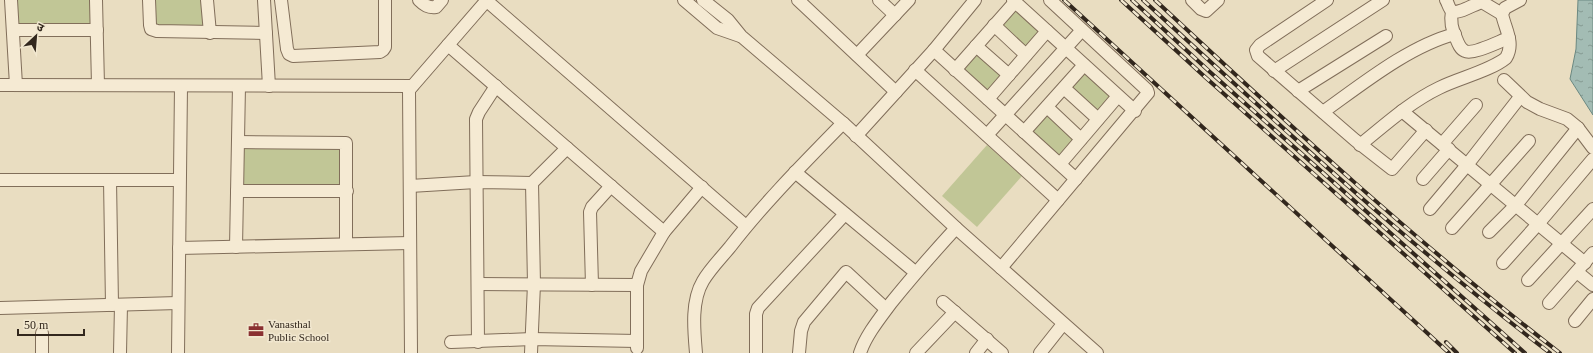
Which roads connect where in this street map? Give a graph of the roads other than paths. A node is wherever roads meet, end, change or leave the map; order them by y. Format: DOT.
graph roads {
  1 [pos="11,0"];
  2 [pos="96,0"];
  3 [pos="149,0"];
  4 [pos="207,0"];
  5 [pos="264,0"];
  6 [pos="281,0"];
  7 [pos="385,0"];
  8 [pos="419,0"];
  9 [pos="442,0"];
  10 [pos="487,0"];
  11 [pos="684,0"];
  12 [pos="798,0"];
  13 [pos="879,0"];
  14 [pos="909,0"];
  15 [pos="975,0"];
  16 [pos="1050,0"];
  17 [pos="1192,0"];
  18 [pos="1218,0"];
  19 [pos="1383,0"];
  20 [pos="1446,0"];
  21 [pos="1520,0"];
  22 [pos="1014,1"];
  23 [pos="1319,2"];
  24 [pos="711,3"];
  25 [pos="1452,11"];
  26 [pos="1502,14"];
  27 [pos="895,15"];
  28 [pos="994,26"];
  29 [pos="13,30"];
  30 [pos="97,30"];
  31 [pos="1082,30"];
  32 [pos="1047,31"];
  33 [pos="210,33"];
  34 [pos="266,33"];
  35 [pos="1455,34"];
  36 [pos="741,36"];
  37 [pos="1386,36"];
  38 [pos="1509,38"];
  39 [pos="448,45"];
  40 [pos="976,46"];
  41 [pos="1065,47"];
  42 [pos="934,50"];
  43 [pos="857,55"];
  44 [pos="1026,55"];
  45 [pos="1084,65"];
  46 [pos="915,70"];
  47 [pos="955,70"];
  48 [pos="1274,71"];
  49 [pos="1009,75"];
  50 [pos="1504,80"];
  51 [pos="0,85"];
  52 [pos="16,85"];
  53 [pos="98,86"];
  54 [pos="181,86"];
  55 [pos="239,86"];
  56 [pos="269,86"];
  57 [pos="412,86"];
  58 [pos="496,86"];
  59 [pos="1064,88"];
  60 [pos="1298,91"];
  61 [pos="896,92"];
  62 [pos="1118,96"];
  63 [pos="1520,97"];
  64 [pos="988,99"];
  65 [pos="1476,105"];
  66 [pos="1047,107"];
  67 [pos="1134,111"];
  68 [pos="1402,111"];
  69 [pos="1323,112"];
  70 [pos="1005,115"];
  71 [pos="1098,119"];
  72 [pos="843,123"];
  73 [pos="1578,128"];
  74 [pos="1426,130"];
  75 [pos="1024,132"];
  76 [pos="987,135"];
  77 [pos="856,136"];
  78 [pos="1081,139"];
  79 [pos="1529,141"];
  80 [pos="238,142"];
  81 [pos="1360,145"];
  82 [pos="1445,147"];
  83 [pos="568,148"];
  84 [pos="1593,148"];
  85 [pos="1593,159"];
  86 [pos="1060,164"];
  87 [pos="1467,165"];
  88 [pos="795,172"];
  89 [pos="1076,179"];
  90 [pos="1423,179"];
  91 [pos="0,180"];
  92 [pos="110,180"];
  93 [pos="179,180"];
  94 [pos="476,182"];
  95 [pos="532,183"];
  96 [pos="1491,185"];
  97 [pos="410,186"];
  98 [pos="611,186"];
  99 [pos="702,187"];
  100 [pos="237,191"];
  101 [pos="347,191"];
  102 [pos="1058,200"];
  103 [pos="1516,206"];
  104 [pos="1430,209"];
  105 [pos="1593,209"];
  106 [pos="844,214"];
  107 [pos="1538,224"];
  108 [pos="746,226"];
  109 [pos="956,228"];
  110 [pos="1452,228"];
  111 [pos="664,232"];
  112 [pos="1489,232"];
  113 [pos="1561,242"];
  114 [pos="410,243"];
  115 [pos="346,244"];
  116 [pos="236,247"];
  117 [pos="179,248"];
  118 [pos="1593,253"];
  119 [pos="1503,263"];
  120 [pos="1581,267"];
  121 [pos="1001,268"];
  122 [pos="915,272"];
  123 [pos="1528,280"];
  124 [pos="478,284"];
  125 [pos="534,284"];
  126 [pos="592,285"];
  127 [pos="637,285"];
  128 [pos="1593,285"];
  129 [pos="1593,300"];
  130 [pos="943,302"];
  131 [pos="178,303"];
  132 [pos="1550,303"];
  133 [pos="116,305"];
  134 [pos="0,308"];
  135 [pos="886,309"];
  136 [pos="955,312"];
  137 [pos="1575,321"];
  138 [pos="1063,324"];
  139 [pos="42,333"];
  140 [pos="532,339"];
  141 [pos="987,339"];
  142 [pos="451,342"];
  143 [pos="478,342"];
  144 [pos="42,353"];
  145 [pos="120,353"];
  146 [pos="178,353"];
  147 [pos="411,353"];
  148 [pos="532,353"];
  149 [pos="696,353"];
  150 [pos="756,353"];
  151 [pos="799,353"];
  152 [pos="860,353"];
  153 [pos="916,353"];
  154 [pos="976,353"];
  155 [pos="1002,353"];
  156 [pos="1040,353"];
  157 [pos="1096,353"];
  1 -- 29 [label="street"];
  2 -- 30 [label="street"];
  3 -- 33 [label="street"];
  4 -- 33 [label="street"];
  5 -- 34 [label="street"];
  6 -- 7 [label="street"];
  8 -- 9 [label="street"];
  10 -- 39 [label="street"];
  10 -- 99 [label="street"];
  11 -- 36 [label="street"];
  12 -- 43 [label="street"];
  13 -- 27 [label="street"];
  14 -- 27 [label="street"];
  15 -- 42 [label="street"];
  16 -- 31 [label="street"];
  17 -- 18 [label="street"];
  19 -- 48 [label="street"];
  20 -- 25 [label="street"];
  21 -- 26 [label="street"];
  22 -- 28 [label="street"];
  22 -- 32 [label="street"];
  23 -- 48 [label="street"];
  24 -- 36 [label="street"];
  25 -- 26 [label="street"];
  25 -- 35 [label="street"];
  26 -- 38 [label="street"];
  27 -- 43 [label="street"];
  28 -- 40 [label="street"];
  28 -- 44 [label="street"];
  29 -- 30 [label="street"];
  29 -- 52 [label="street"];
  30 -- 53 [label="street"];
  31 -- 41 [label="street"];
  31 -- 67 [label="street"];
  32 -- 41 [label="street"];
  32 -- 44 [label="street"];
  33 -- 34 [label="street"];
  34 -- 56 [label="street"];
  35 -- 38 [label="street"];
  35 -- 69 [label="street"];
  36 -- 72 [label="street"];
  37 -- 60 [label="street"];
  38 -- 68 [label="street"];
  39 -- 57 [label="street"];
  39 -- 58 [label="street"];
  40 -- 47 [label="street"];
  40 -- 49 [label="street"];
  41 -- 45 [label="street"];
  41 -- 70 [label="street"];
  42 -- 46 [label="street"];
  42 -- 47 [label="street"];
  43 -- 61 [label="street"];
  44 -- 49 [label="street"];
  45 -- 59 [label="street"];
  45 -- 62 [label="street"];
  46 -- 61 [label="street"];
  46 -- 76 [label="street"];
  47 -- 64 [label="street"];
  48 -- 60 [label="street"];
  49 -- 64 [label="street"];
  50 -- 63 [label="street"];
  51 -- 52 [label="street"];
  52 -- 53 [label="street"];
  53 -- 54 [label="street"];
  54 -- 55 [label="street"];
  54 -- 93 [label="street"];
  55 -- 56 [label="street"];
  55 -- 80 [label="street"];
  56 -- 57 [label="street"];
  57 -- 97 [label="street"];
  58 -- 83 [label="street"];
  58 -- 94 [label="street"];
  59 -- 66 [label="street"];
  59 -- 71 [label="street"];
  60 -- 69 [label="street"];
  61 -- 77 [label="street"];
  62 -- 67 [label="street"];
  62 -- 71 [label="street"];
  63 -- 73 [label="street"];
  63 -- 87 [label="street"];
  64 -- 70 [label="street"];
  65 -- 82 [label="street"];
  66 -- 75 [label="street"];
  66 -- 78 [label="street"];
  67 -- 89 [label="street"];
  68 -- 74 [label="street"];
  68 -- 81 [label="street"];
  69 -- 81 [label="street"];
  70 -- 75 [label="street"];
  70 -- 76 [label="street"];
  71 -- 78 [label="street"];
  72 -- 77 [label="street"];
  72 -- 88 [label="street"];
  73 -- 84 [label="street"];
  73 -- 103 [label="street"];
  74 -- 81 [label="street"];
  74 -- 82 [label="street"];
  75 -- 86 [label="street"];
  76 -- 102 [label="street"];
  77 -- 109 [label="street"];
  78 -- 86 [label="street"];
  79 -- 96 [label="street"];
  80 -- 100 [label="street"];
  80 -- 101 [label="street"];
  82 -- 87 [label="street"];
  82 -- 90 [label="street"];
  83 -- 95 [label="street"];
  83 -- 98 [label="street"];
  85 -- 107 [label="street"];
  86 -- 89 [label="street"];
  87 -- 96 [label="street"];
  87 -- 104 [label="street"];
  88 -- 106 [label="street"];
  88 -- 108 [label="street"];
  89 -- 102 [label="street"];
  91 -- 92 [label="street"];
  92 -- 93 [label="street"];
  92 -- 133 [label="street"];
  93 -- 117 [label="street"];
  94 -- 95 [label="street"];
  94 -- 97 [label="street"];
  94 -- 124 [label="street"];
  95 -- 125 [label="street"];
  96 -- 103 [label="street"];
  96 -- 110 [label="street"];
  97 -- 114 [label="street"];
  98 -- 111 [label="street"];
  98 -- 126 [label="street"];
  99 -- 108 [label="street"];
  99 -- 111 [label="street"];
  100 -- 101 [label="street"];
  100 -- 116 [label="street"];
  101 -- 115 [label="street"];
  102 -- 121 [label="street"];
  103 -- 107 [label="street"];
  103 -- 112 [label="street"];
  105 -- 113 [label="street"];
  106 -- 122 [label="street"];
  106 -- 150 [label="street"];
  107 -- 113 [label="street"];
  107 -- 119 [label="street"];
  108 -- 149 [label="street"];
  109 -- 121 [label="street"];
  109 -- 122 [label="street"];
  111 -- 127 [label="street"];
  113 -- 120 [label="street"];
  113 -- 123 [label="street"];
  114 -- 115 [label="street"];
  114 -- 147 [label="street"];
  115 -- 116 [label="street"];
  116 -- 117 [label="street"];
  117 -- 131 [label="street"];
  118 -- 120 [label="street"];
  120 -- 128 [label="street"];
  120 -- 132 [label="street"];
  121 -- 138 [label="street"];
  122 -- 135 [label="street"];
  124 -- 125 [label="street"];
  124 -- 143 [label="street"];
  125 -- 126 [label="street"];
  125 -- 140 [label="street"];
  126 -- 127 [label="street"];
  127 -- 140 [label="street"];
  129 -- 137 [label="street"];
  130 -- 136 [label="street"];
  131 -- 133 [label="street"];
  131 -- 146 [label="street"];
  133 -- 134 [label="street"];
  133 -- 145 [label="street"];
  135 -- 151 [label="street"];
  135 -- 152 [label="street"];
  136 -- 141 [label="street"];
  136 -- 153 [label="street"];
  138 -- 156 [label="street"];
  138 -- 157 [label="street"];
  139 -- 144 [label="street"];
  140 -- 143 [label="street"];
  140 -- 148 [label="street"];
  141 -- 154 [label="street"];
  141 -- 155 [label="street"];
  142 -- 143 [label="street"];
}
